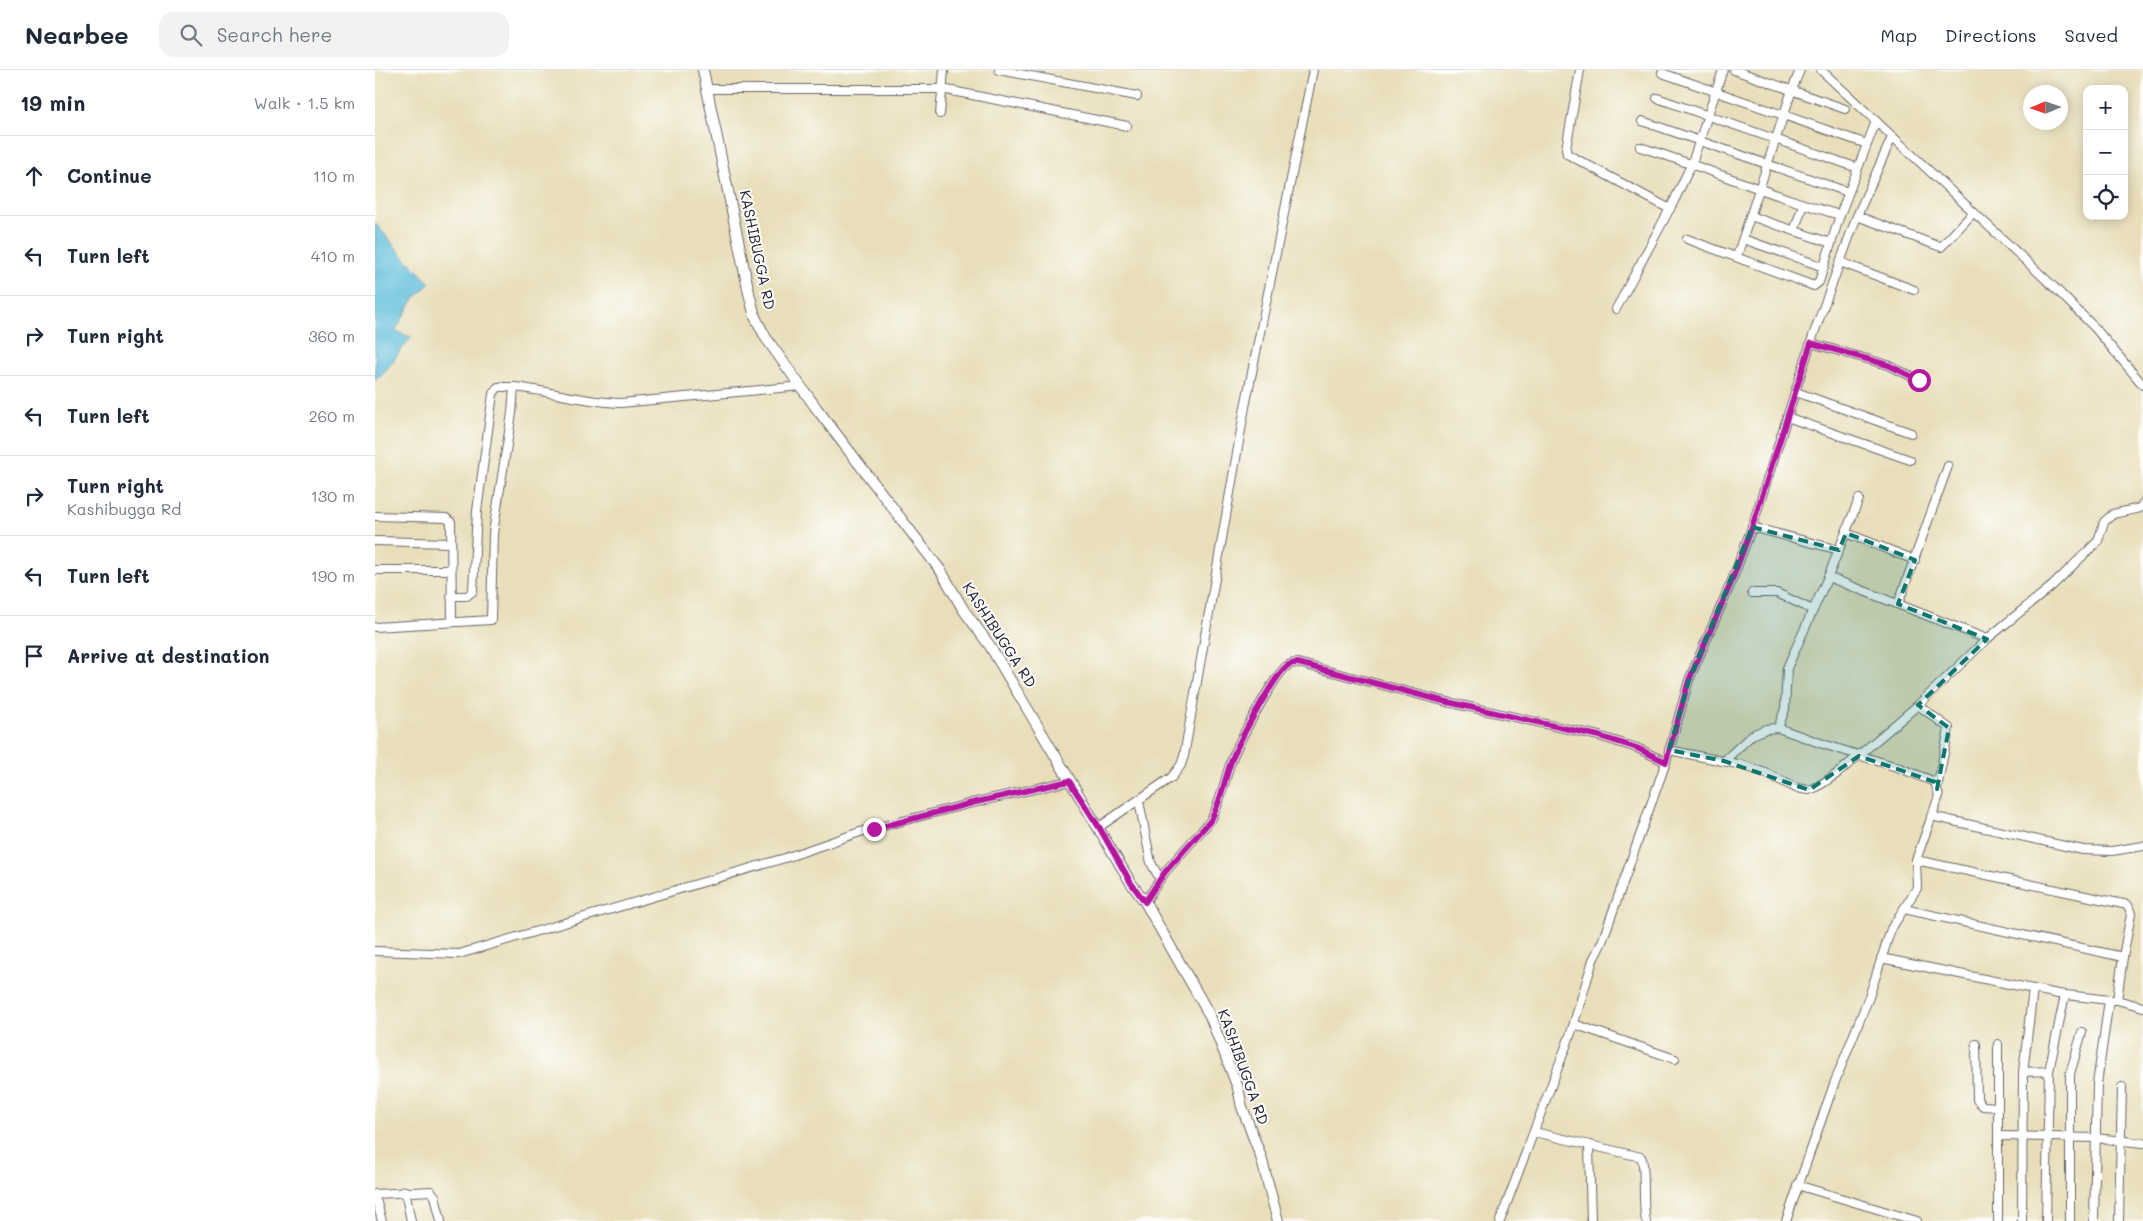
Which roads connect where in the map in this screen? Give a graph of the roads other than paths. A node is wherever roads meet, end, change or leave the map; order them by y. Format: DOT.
graph roads {
  1 [pos="703,70"];
  2 [pos="944,70"];
  3 [pos="999,70"];
  4 [pos="1313,70"];
  5 [pos="1580,70"];
  6 [pos="1723,70"];
  7 [pos="1733,70"];
  8 [pos="1800,70"];
  9 [pos="1821,70"];
  10 [pos="1662,72"];
  11 [pos="707,88"];
  12 [pos="942,89"];
  13 [pos="1791,90"];
  14 [pos="1715,92"];
  15 [pos="1137,96"];
  16 [pos="1657,98"];
  17 [pos="1845,109"];
  18 [pos="940,114"];
  19 [pos="1783,114"];
  20 [pos="1707,116"];
  21 [pos="1876,120"];
  22 [pos="1642,121"];
  23 [pos="1127,126"];
  24 [pos="1892,138"];
  25 [pos="1700,140"];
  26 [pos="1776,140"];
  27 [pos="1867,144"];
  28 [pos="1640,147"];
  29 [pos="1692,164"];
  30 [pos="1767,164"];
  31 [pos="1858,168"];
  32 [pos="1760,189"];
  33 [pos="1849,192"];
  34 [pos="1803,205"];
  35 [pos="1670,209"];
  36 [pos="1973,213"];
  37 [pos="1840,215"];
  38 [pos="1750,216"];
  39 [pos="1857,216"];
  40 [pos="1794,231"];
  41 [pos="1687,239"];
  42 [pos="1743,239"];
  43 [pos="1831,243"];
  44 [pos="1737,256"];
  45 [pos="1841,262"];
  46 [pos="1824,267"];
  47 [pos="1914,290"];
  48 [pos="1616,310"];
  49 [pos="1811,343"];
  50 [pos="1919,380"];
  51 [pos="2143,385"];
  52 [pos="801,386"];
  53 [pos="514,388"];
  54 [pos="1796,392"];
  55 [pos="1787,417"];
  56 [pos="1911,432"];
  57 [pos="1910,460"];
  58 [pos="1948,466"];
  59 [pos="1859,499"];
  60 [pos="2143,503"];
  61 [pos="375,516"];
  62 [pos="1752,527"];
  63 [pos="1845,533"];
  64 [pos="375,541"];
  65 [pos="451,543"];
  66 [pos="1839,550"];
  67 [pos="1915,560"];
  68 [pos="375,570"];
  69 [pos="451,570"];
  70 [pos="1828,577"];
  71 [pos="1752,593"];
  72 [pos="451,596"];
  73 [pos="1898,604"];
  74 [pos="1813,610"];
  75 [pos="452,622"];
  76 [pos="375,628"];
  77 [pos="1987,639"];
  78 [pos="1918,705"];
  79 [pos="1778,728"];
  80 [pos="1669,750"];
  81 [pos="1859,756"];
  82 [pos="1724,761"];
  83 [pos="1666,762"];
  84 [pos="1069,781"];
  85 [pos="1937,790"];
  86 [pos="1139,801"];
  87 [pos="1931,816"];
  88 [pos="1099,827"];
  89 [pos="2143,846"];
  90 [pos="1916,860"];
  91 [pos="1160,879"];
  92 [pos="1145,902"];
  93 [pos="1904,909"];
  94 [pos="375,951"];
  95 [pos="2123,957"];
  96 [pos="1881,958"];
  97 [pos="2033,988"];
  98 [pos="2065,995"];
  99 [pos="2113,1000"];
  100 [pos="2143,1007"];
  101 [pos="1574,1024"];
  102 [pos="2082,1032"];
  103 [pos="1977,1044"];
  104 [pos="1998,1044"];
  105 [pos="1675,1059"];
  106 [pos="2049,1071"];
  107 [pos="2023,1072"];
  108 [pos="2122,1087"];
  109 [pos="1998,1107"];
  110 [pos="1534,1132"];
  111 [pos="1999,1136"];
  112 [pos="2023,1136"];
  113 [pos="2047,1137"];
  114 [pos="2071,1138"];
  115 [pos="2095,1138"];
  116 [pos="2121,1140"];
  117 [pos="2143,1143"];
  118 [pos="1589,1145"];
  119 [pos="1797,1185"];
  120 [pos="405,1191"];
  121 [pos="375,1195"];
  122 [pos="382,1221"];
  123 [pos="411,1221"];
  124 [pos="441,1221"];
  125 [pos="1278,1221"];
  126 [pos="1500,1221"];
  127 [pos="1591,1221"];
  128 [pos="1646,1221"];
  129 [pos="1786,1221"];
  130 [pos="1917,1221"];
  131 [pos="1998,1221"];
  132 [pos="2022,1221"];
  133 [pos="2046,1221"];
  134 [pos="2070,1221"];
  135 [pos="2094,1221"];
  136 [pos="2119,1221"];
  1 -- 11 [label="main road, KASHIBUGGA RD"];
  2 -- 12 [label="street"];
  3 -- 15 [label="street"];
  4 -- 86 [label="street"];
  5 -- 35 [label="street"];
  6 -- 14 [label="street"];
  7 -- 13 [label="street"];
  8 -- 13 [label="street"];
  9 -- 21 [label="street"];
  10 -- 14 [label="street"];
  11 -- 12 [label="street"];
  11 -- 52 [label="main road, KASHIBUGGA RD"];
  12 -- 18 [label="street"];
  12 -- 23 [label="street"];
  13 -- 17 [label="street"];
  13 -- 19 [label="street"];
  14 -- 19 [label="street"];
  14 -- 20 [label="street"];
  16 -- 20 [label="street"];
  19 -- 26 [label="street"];
  19 -- 27 [label="street"];
  20 -- 25 [label="street"];
  20 -- 26 [label="street"];
  21 -- 24 [label="street"];
  21 -- 27 [label="street"];
  22 -- 25 [label="street"];
  24 -- 36 [label="street"];
  24 -- 39 [label="street"];
  25 -- 29 [label="street"];
  25 -- 30 [label="street"];
  26 -- 30 [label="street"];
  26 -- 31 [label="street"];
  27 -- 31 [label="street"];
  28 -- 29 [label="street"];
  29 -- 32 [label="street"];
  29 -- 35 [label="street"];
  30 -- 32 [label="street"];
  30 -- 33 [label="street"];
  31 -- 33 [label="street"];
  32 -- 34 [label="street"];
  32 -- 38 [label="street"];
  33 -- 37 [label="street"];
  34 -- 37 [label="street"];
  34 -- 40 [label="street"];
  35 -- 48 [label="street"];
  36 -- 39 [label="street"];
  36 -- 51 [label="street"];
  37 -- 43 [label="street"];
  38 -- 40 [label="street"];
  38 -- 42 [label="street"];
  39 -- 45 [label="street"];
  40 -- 43 [label="street"];
  41 -- 44 [label="street"];
  42 -- 44 [label="street"];
  42 -- 46 [label="street"];
  43 -- 46 [label="street"];
  44 -- 46 [label="street"];
  45 -- 47 [label="street"];
  45 -- 49 [label="street"];
  49 -- 50 [label="street"];
  49 -- 54 [label="street"];
  52 -- 53 [label="street"];
  52 -- 84 [label="main road, KASHIBUGGA RD"];
  53 -- 72 [label="street"];
  53 -- 75 [label="street"];
  54 -- 55 [label="street"];
  54 -- 56 [label="street"];
  55 -- 57 [label="street"];
  55 -- 62 [label="street"];
  58 -- 67 [label="street"];
  59 -- 63 [label="street"];
  60 -- 77 [label="street"];
  61 -- 65 [label="street"];
  62 -- 66 [label="street"];
  62 -- 80 [label="street"];
  63 -- 66 [label="street"];
  63 -- 67 [label="street"];
  64 -- 65 [label="street"];
  65 -- 69 [label="street"];
  66 -- 70 [label="street"];
  67 -- 73 [label="street"];
  68 -- 69 [label="street"];
  69 -- 72 [label="street"];
  70 -- 73 [label="street"];
  70 -- 74 [label="street"];
  71 -- 74 [label="street"];
  72 -- 75 [label="street"];
  73 -- 77 [label="street"];
  74 -- 79 [label="street"];
  75 -- 76 [label="street"];
  77 -- 78 [label="street"];
  78 -- 81 [label="street"];
  78 -- 85 [label="street"];
  79 -- 81 [label="street"];
  79 -- 82 [label="street"];
  80 -- 82 [label="street"];
  80 -- 83 [label="street"];
  81 -- 82 [label="street"];
  81 -- 85 [label="street"];
  83 -- 91 [label="street"];
  83 -- 101 [label="street"];
  84 -- 88 [label="main road, KASHIBUGGA RD"];
  84 -- 94 [label="street"];
  85 -- 87 [label="street"];
  86 -- 88 [label="street"];
  86 -- 91 [label="street"];
  87 -- 89 [label="street"];
  87 -- 90 [label="street"];
  88 -- 92 [label="main road, KASHIBUGGA RD"];
  90 -- 93 [label="street"];
  90 -- 95 [label="street"];
  91 -- 92 [label="street"];
  92 -- 125 [label="main road, KASHIBUGGA RD"];
  93 -- 95 [label="street"];
  93 -- 96 [label="street"];
  95 -- 99 [label="street"];
  96 -- 97 [label="street"];
  96 -- 119 [label="street"];
  97 -- 98 [label="street"];
  97 -- 107 [label="street"];
  98 -- 99 [label="street"];
  98 -- 106 [label="street"];
  99 -- 100 [label="street"];
  99 -- 115 [label="street"];
  101 -- 105 [label="street"];
  101 -- 110 [label="street"];
  102 -- 114 [label="street"];
  103 -- 109 [label="street"];
  104 -- 109 [label="street"];
  106 -- 107 [label="street"];
  106 -- 113 [label="street"];
  107 -- 112 [label="street"];
  108 -- 116 [label="street"];
  109 -- 111 [label="street"];
  110 -- 118 [label="street"];
  110 -- 126 [label="street"];
  111 -- 112 [label="street"];
  111 -- 131 [label="street"];
  112 -- 113 [label="street"];
  112 -- 132 [label="street"];
  113 -- 114 [label="street"];
  113 -- 133 [label="street"];
  114 -- 115 [label="street"];
  114 -- 134 [label="street"];
  115 -- 116 [label="street"];
  115 -- 135 [label="street"];
  116 -- 117 [label="street"];
  116 -- 136 [label="street"];
  118 -- 127 [label="street"];
  118 -- 128 [label="street"];
  119 -- 129 [label="street"];
  119 -- 130 [label="street"];
  120 -- 121 [label="street"];
  120 -- 123 [label="street"];
  120 -- 124 [label="street"];
  121 -- 122 [label="street"];
}
